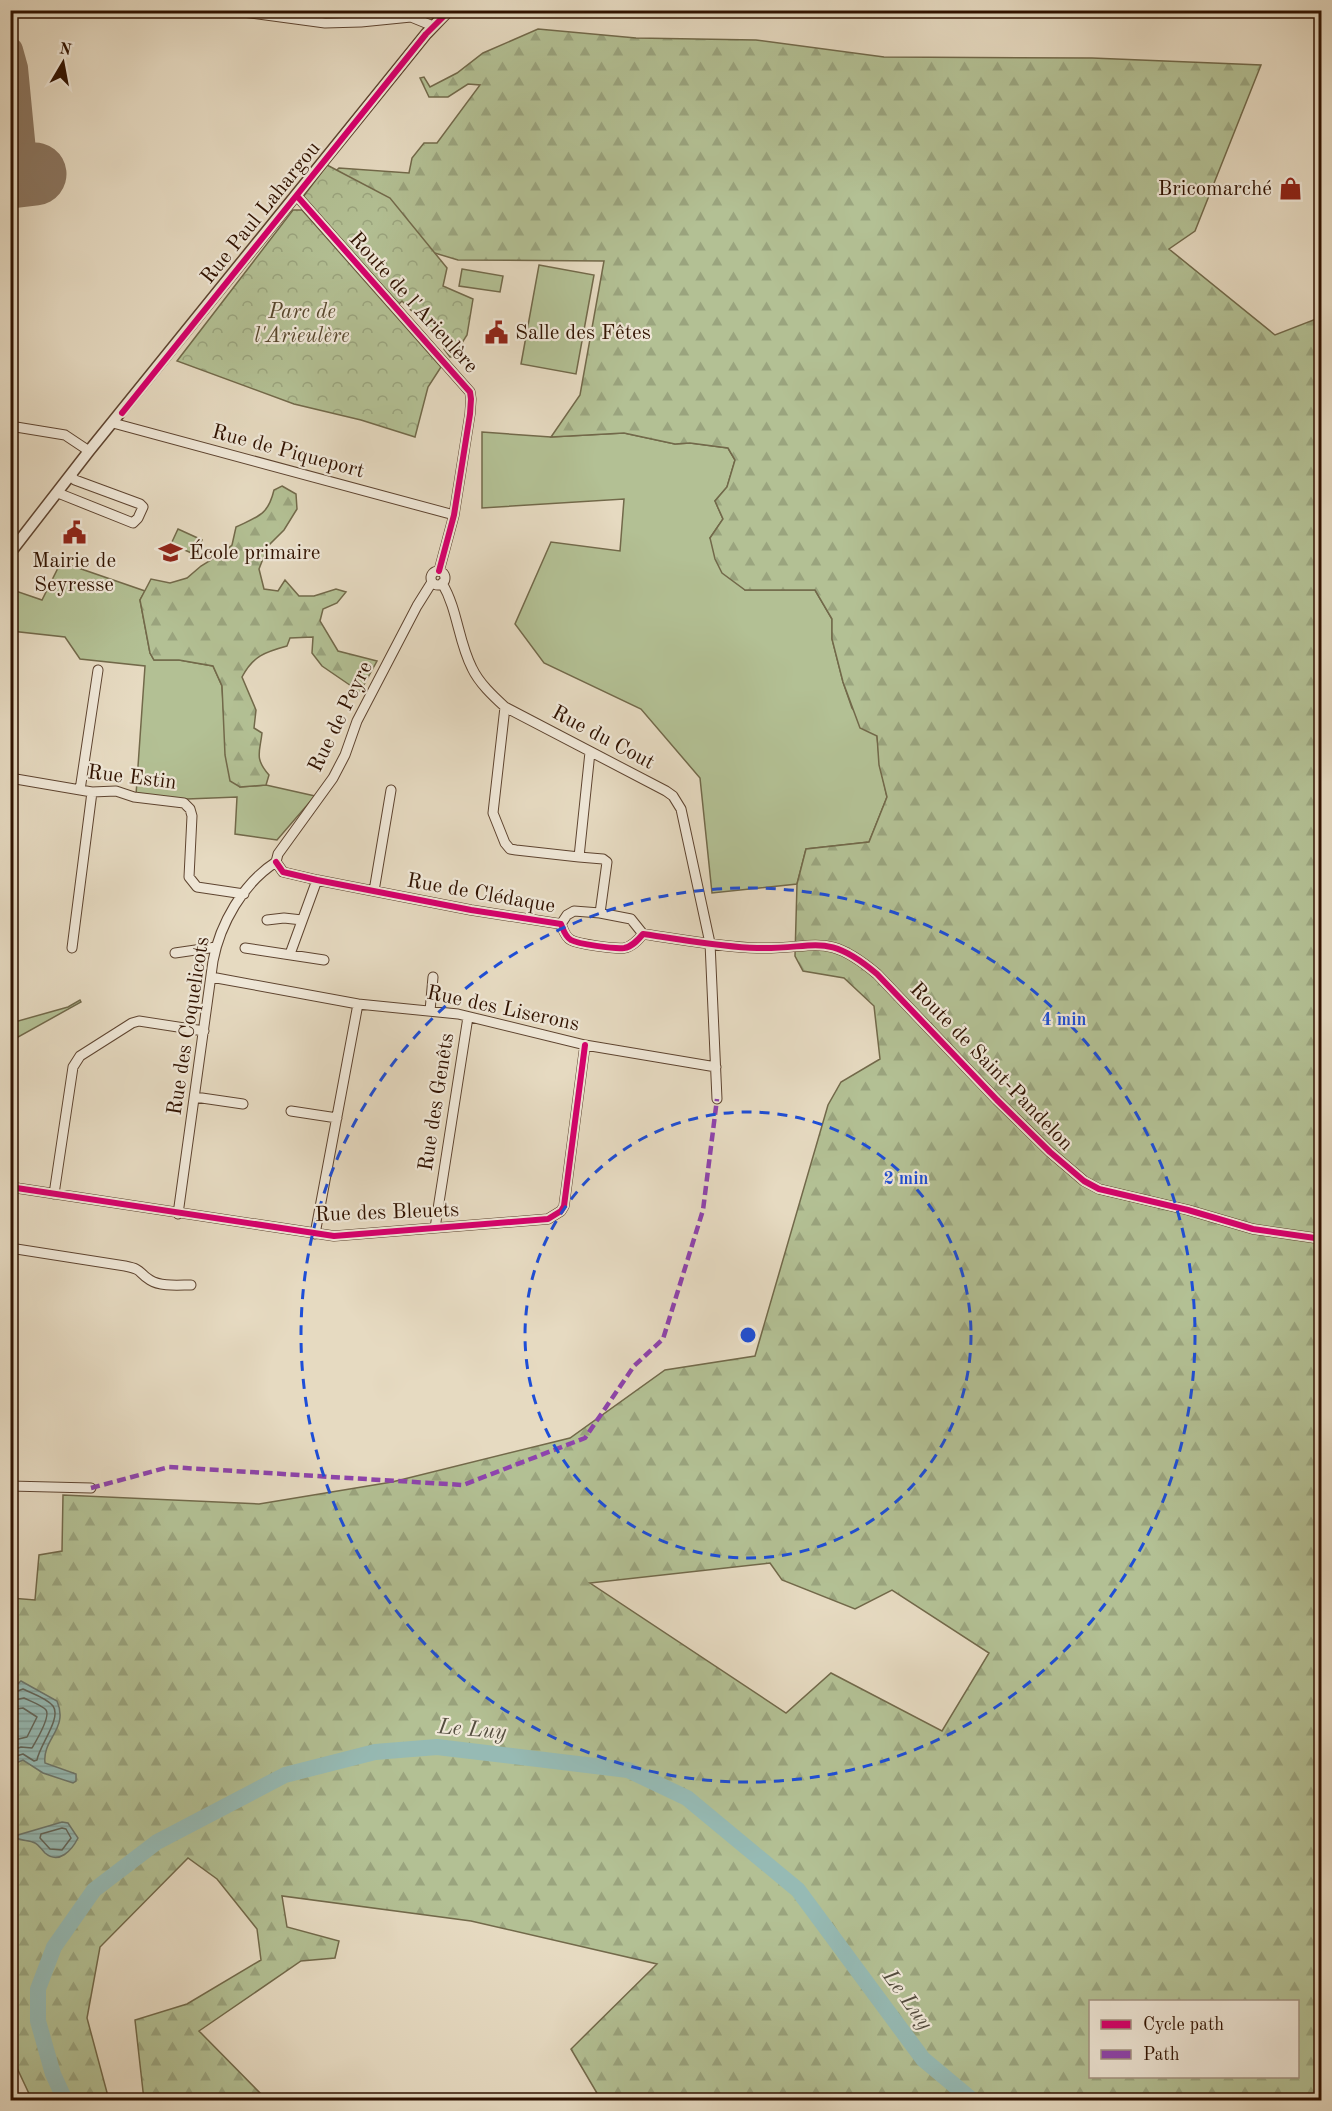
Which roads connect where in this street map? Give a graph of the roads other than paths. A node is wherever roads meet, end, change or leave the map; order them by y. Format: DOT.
graph roads {
  1 [pos="228,10"];
  2 [pos="449,10"];
  3 [pos="430,30"];
  4 [pos="297,196"];
  5 [pos="113,423"];
  6 [pos="10,426"];
  7 [pos="89,451"];
  8 [pos="71,476"];
  9 [pos="58,492"];
  10 [pos="454,515"];
  11 [pos="10,553"];
  12 [pos="439,571"];
  13 [pos="432,582"];
  14 [pos="442,583"];
  15 [pos="98,670"];
  16 [pos="506,707"];
  17 [pos="590,752"];
  18 [pos="10,778"];
  19 [pos="80,790"];
  20 [pos="392,790"];
  21 [pos="92,792"];
  22 [pos="579,857"];
  23 [pos="276,862"];
  24 [pos="317,880"];
  25 [pos="374,891"];
  26 [pos="244,894"];
  27 [pos="600,913"];
  28 [pos="267,920"];
  29 [pos="302,920"];
  30 [pos="561,924"];
  31 [pos="643,934"];
  32 [pos="710,943"];
  33 [pos="216,947"];
  34 [pos="72,948"];
  35 [pos="245,948"];
  36 [pos="175,953"];
  37 [pos="290,954"];
  38 [pos="324,960"];
  39 [pos="211,977"];
  40 [pos="433,977"];
  41 [pos="358,1004"];
  42 [pos="430,1011"];
  43 [pos="468,1017"];
  44 [pos="204,1030"];
  45 [pos="585,1045"];
  46 [pos="716,1067"];
  47 [pos="195,1097"];
  48 [pos="717,1099"];
  49 [pos="243,1104"];
  50 [pos="291,1111"];
  51 [pos="337,1118"];
  52 [pos="10,1187"];
  53 [pos="54,1194"];
  54 [pos="178,1214"];
  55 [pos="435,1228"];
  56 [pos="315,1234"];
  57 [pos="1322,1239"];
  58 [pos="10,1248"];
  59 [pos="191,1285"];
  60 [pos="10,1486"];
  61 [pos="91,1488"];
  1 -- 3 [label="street"];
  2 -- 3 [label="street, Rue Paul Lahargou"];
  3 -- 4 [label="street, Rue Paul Lahargou"];
  4 -- 5 [label="street, Rue Paul Lahargou"];
  4 -- 10 [label="street, Route de l'Arieulère"];
  5 -- 7 [label="street, Rue Paul Lahargou"];
  5 -- 10 [label="street, Rue de Piqueport"];
  6 -- 7 [label="street"];
  7 -- 8 [label="street, Rue Paul Lahargou"];
  8 -- 9 [label="street, Rue Paul Lahargou"];
  8 -- 9 [label="street"];
  9 -- 11 [label="street, Rue Paul Lahargou"];
  10 -- 12 [label="street, Rue de Peyre"];
  12 -- 13 [label="street, Rue de Peyre"];
  12 -- 14 [label="street, Rue de Peyre"];
  13 -- 14 [label="street"];
  13 -- 23 [label="street, Rue de Peyre"];
  14 -- 16 [label="street, Rue du Cout"];
  15 -- 19 [label="street"];
  16 -- 17 [label="street, Rue du Cout"];
  16 -- 22 [label="street"];
  17 -- 22 [label="street"];
  17 -- 32 [label="street, Rue du Cout"];
  18 -- 19 [label="street, Rue Estin"];
  19 -- 21 [label="street, Rue Estin"];
  20 -- 25 [label="street"];
  21 -- 26 [label="street, Rue Estin"];
  21 -- 34 [label="street"];
  22 -- 27 [label="street"];
  23 -- 24 [label="street, Rue de Clédaque"];
  23 -- 26 [label="street, Rue des Coquelicots"];
  24 -- 25 [label="street, Rue de Clédaque"];
  24 -- 29 [label="street"];
  25 -- 30 [label="street, Rue de Clédaque"];
  26 -- 33 [label="street, Rue des Coquelicots"];
  27 -- 30 [label="street, Rue de Clédaque"];
  27 -- 31 [label="street, Rue de Clédaque"];
  28 -- 29 [label="street"];
  29 -- 37 [label="street"];
  30 -- 31 [label="street, Rue de Clédaque"];
  31 -- 32 [label="street, Rue de Clédaque"];
  32 -- 46 [label="street, Rue du Cout"];
  32 -- 57 [label="street, Route de Saint-Pandelon"];
  33 -- 36 [label="street"];
  33 -- 39 [label="street, Rue des Coquelicots"];
  35 -- 37 [label="street"];
  37 -- 38 [label="street"];
  39 -- 41 [label="street, Rue des Liserons"];
  39 -- 44 [label="street, Rue des Coquelicots"];
  40 -- 42 [label="street"];
  41 -- 42 [label="street, Rue des Liserons"];
  41 -- 51 [label="street"];
  42 -- 43 [label="street, Rue des Liserons"];
  43 -- 45 [label="street, Rue des Liserons"];
  43 -- 55 [label="street, Rue des Genêts"];
  44 -- 47 [label="street, Rue des Coquelicots"];
  44 -- 53 [label="street"];
  45 -- 46 [label="street, Rue des Liserons"];
  45 -- 55 [label="street, Rue des Bleuets"];
  46 -- 48 [label="street, Rue du Cout"];
  47 -- 49 [label="street"];
  47 -- 54 [label="street, Rue des Coquelicots"];
  50 -- 51 [label="street"];
  51 -- 56 [label="street"];
  52 -- 53 [label="street, Rue des Bleuets"];
  53 -- 54 [label="street, Rue des Bleuets"];
  54 -- 56 [label="street, Rue des Bleuets"];
  55 -- 56 [label="street, Rue des Bleuets"];
  58 -- 59 [label="street"];
  60 -- 61 [label="street"];
}
